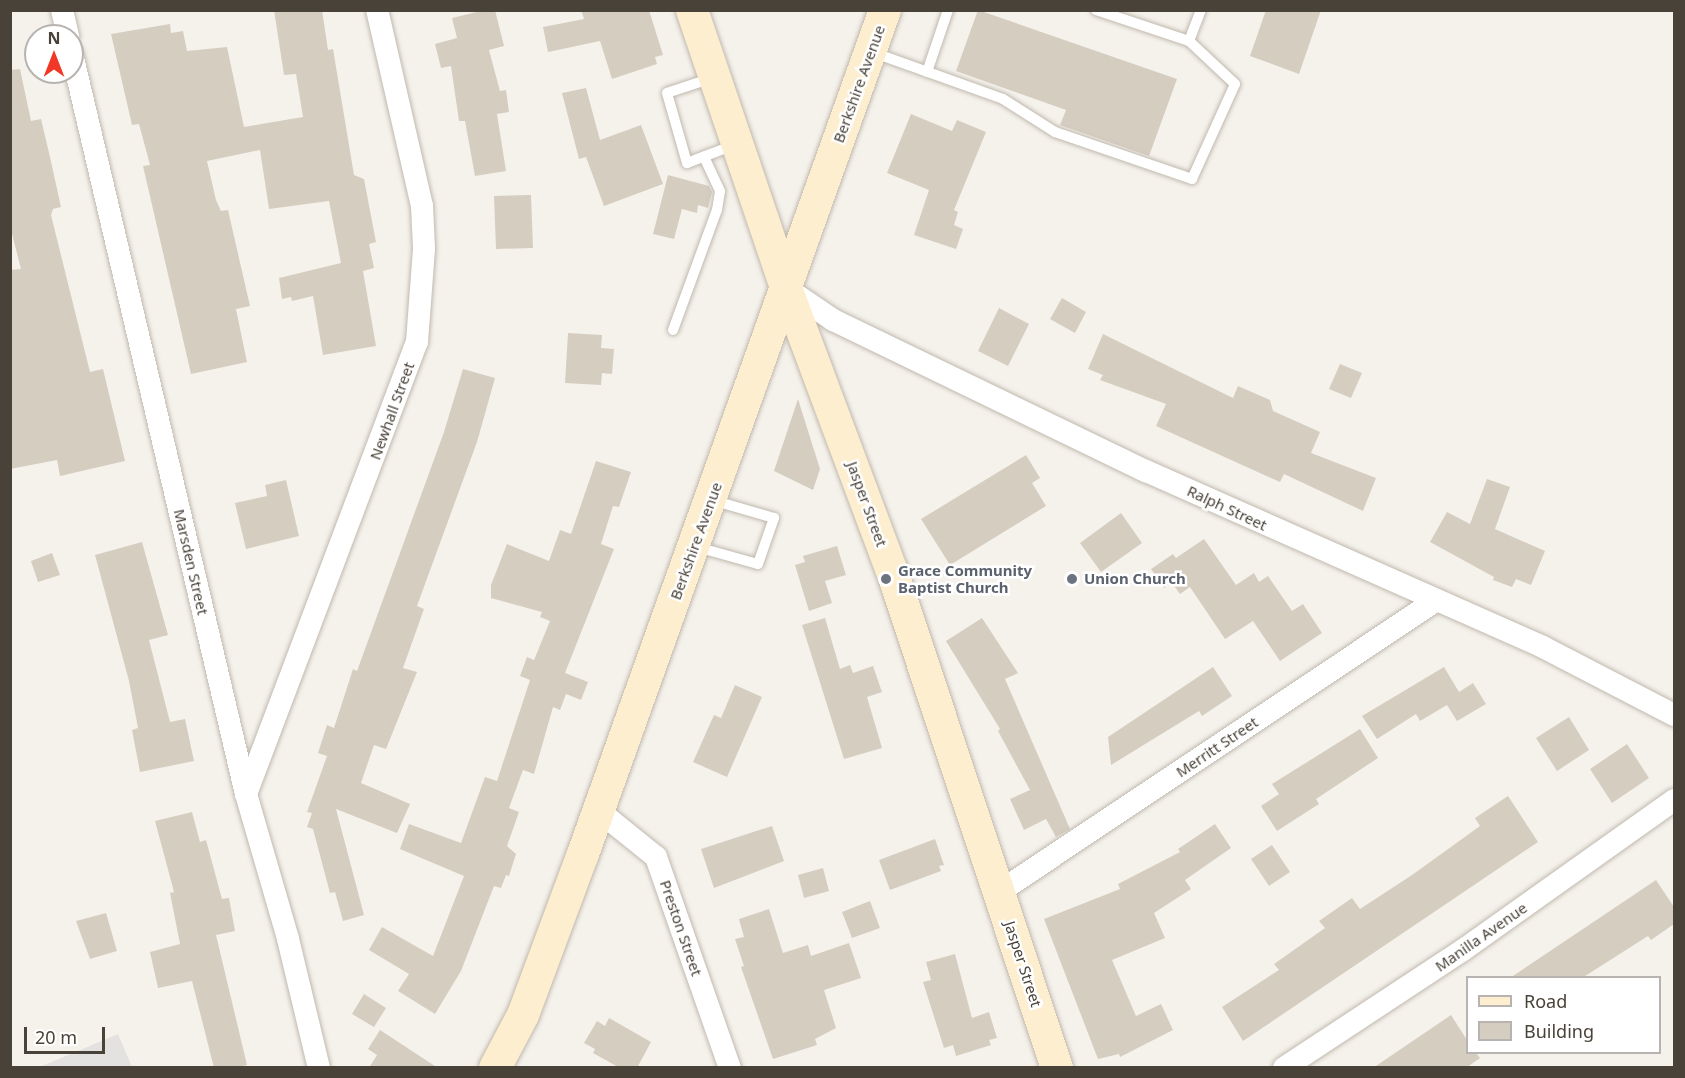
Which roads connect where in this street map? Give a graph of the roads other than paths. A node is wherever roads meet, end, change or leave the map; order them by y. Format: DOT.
graph roads {
  1 [pos="377,10"];
  2 [pos="692,10"];
  3 [pos="885,10"];
  4 [pos="948,10"];
  5 [pos="1095,10"];
  6 [pos="1200,10"];
  7 [pos="1189,41"];
  8 [pos="870,51"];
  9 [pos="927,72"];
  10 [pos="715,77"];
  11 [pos="79,84"];
  12 [pos="737,144"];
  13 [pos="704,156"];
  14 [pos="786,288"];
  15 [pos="673,330"];
  16 [pos="711,499"];
  17 [pos="694,547"];
  18 [pos="1435,601"];
  19 [pos="1674,715"];
  20 [pos="246,794"];
  21 [pos="1674,800"];
  22 [pos="599,811"];
  23 [pos="999,892"];
  24 [pos="319,1068"];
  25 [pos="495,1068"];
  26 [pos="730,1068"];
  27 [pos="1057,1068"];
  28 [pos="1284,1068"];
  1 -- 20 [label="street, Newhall Street"];
  2 -- 10 [label="main road, Jasper Street"];
  3 -- 8 [label="main road, Berkshire Avenue"];
  4 -- 9 [label="lane"];
  5 -- 7 [label="lane"];
  6 -- 7 [label="lane"];
  7 -- 9 [label="lane"];
  8 -- 9 [label="lane"];
  8 -- 14 [label="main road, Berkshire Avenue"];
  10 -- 12 [label="main road, Jasper Street"];
  10 -- 13 [label="lane"];
  11 -- 20 [label="street, Marsden Street"];
  12 -- 13 [label="lane"];
  12 -- 14 [label="main road, Jasper Street"];
  13 -- 15 [label="lane"];
  14 -- 16 [label="main road, Berkshire Avenue"];
  14 -- 18 [label="street, Ralph Street"];
  14 -- 23 [label="main road, Jasper Street"];
  16 -- 17 [label="main road, Berkshire Avenue"];
  16 -- 17 [label="lane"];
  17 -- 22 [label="main road, Berkshire Avenue"];
  18 -- 19 [label="street, Ralph Street"];
  18 -- 23 [label="street, Merritt Street"];
  20 -- 24 [label="street, Marsden Street"];
  21 -- 28 [label="street, Manilla Avenue"];
  22 -- 25 [label="main road, Berkshire Avenue"];
  22 -- 26 [label="street, Preston Street"];
  23 -- 27 [label="main road, Jasper Street"];
}
